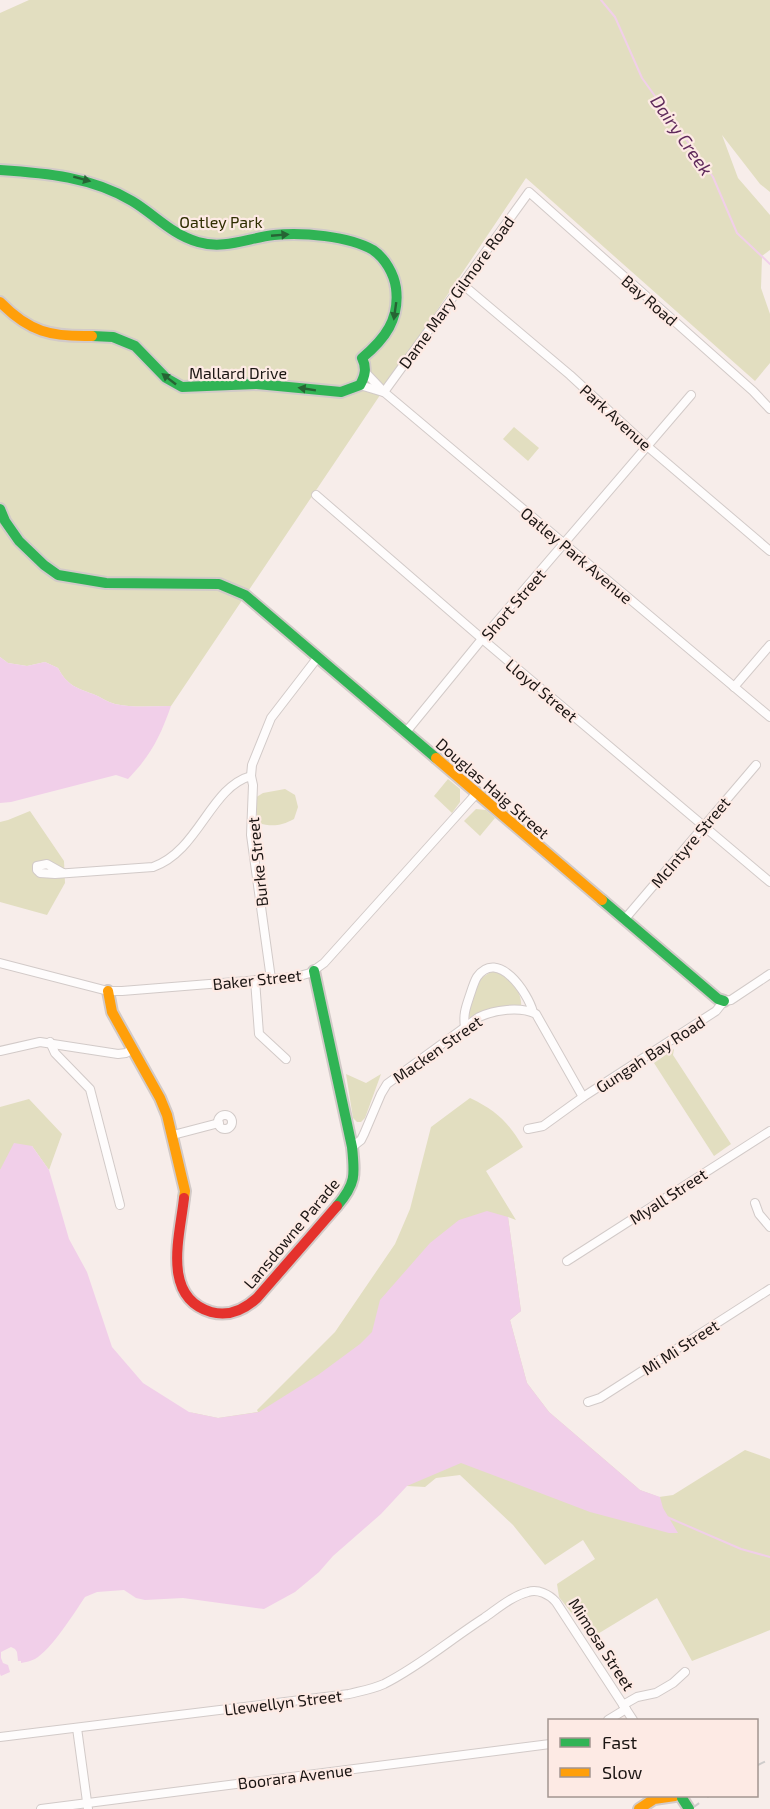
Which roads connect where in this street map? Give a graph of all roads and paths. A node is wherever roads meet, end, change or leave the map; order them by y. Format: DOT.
graph roads {
  1 [pos="2,170"];
  2 [pos="529,192"];
  3 [pos="462,284"];
  4 [pos="0,302"];
  5 [pos="366,372"];
  6 [pos="360,385"];
  7 [pos="384,392"];
  8 [pos="691,395"];
  9 [pos="770,409"];
  10 [pos="648,446"];
  11 [pos="316,495"];
  12 [pos="0,508"];
  13 [pos="564,545"];
  14 [pos="770,551"];
  15 [pos="482,639"];
  16 [pos="770,645"];
  17 [pos="318,657"];
  18 [pos="734,687"];
  19 [pos="770,717"];
  20 [pos="406,732"];
  21 [pos="756,765"];
  22 [pos="251,776"];
  23 [pos="476,794"];
  24 [pos="704,826"];
  25 [pos="63,873"];
  26 [pos="770,882"];
  27 [pos="624,920"];
  28 [pos="0,963"];
  29 [pos="314,971"];
  30 [pos="770,974"];
  31 [pos="271,979"];
  32 [pos="255,980"];
  33 [pos="108,991"];
  34 [pos="724,1001"];
  35 [pos="532,1012"];
  36 [pos="465,1027"];
  37 [pos="50,1042"];
  38 [pos="133,1049"];
  39 [pos="0,1051"];
  40 [pos="286,1059"];
  41 [pos="583,1097"];
  42 [pos="219,1123"];
  43 [pos="528,1129"];
  44 [pos="770,1131"];
  45 [pos="172,1135"];
  46 [pos="352,1147"];
  47 [pos="755,1203"];
  48 [pos="120,1205"];
  49 [pos="770,1227"];
  50 [pos="567,1261"];
  51 [pos="770,1289"];
  52 [pos="588,1402"];
  53 [pos="539,1592"];
  54 [pos="685,1672"];
  55 [pos="624,1707"];
  56 [pos="609,1719"];
  57 [pos="632,1719"];
  58 [pos="77,1728"];
  59 [pos="0,1737"];
  60 [pos="548,1744"];
  61 [pos="671,1797"];
  62 [pos="680,1797"];
  63 [pos="88,1806"];
  64 [pos="42,1809"];
  65 [pos="639,1809"];
  66 [pos="689,1809"];
  1 -- 5 [label="street, one-way"];
  2 -- 3 [label="street, Dame Mary Gilmore Road"];
  2 -- 9 [label="street, Bay Road"];
  3 -- 7 [label="street, Dame Mary Gilmore Road"];
  3 -- 10 [label="street, Park Avenue"];
  6 -- 4 [label="street, Mallard Drive, one-way"];
  5 -- 6 [label="street"];
  5 -- 7 [label="street"];
  6 -- 7 [label="street, Mallard Drive"];
  7 -- 13 [label="street, Oatley Park Avenue"];
  8 -- 10 [label="street, Short Street"];
  10 -- 13 [label="street, Short Street"];
  10 -- 14 [label="street, Park Avenue"];
  11 -- 15 [label="street, Lloyd Street"];
  12 -- 17 [label="street, Douglas Haig Street"];
  13 -- 15 [label="street, Short Street"];
  13 -- 18 [label="street, Oatley Park Avenue"];
  15 -- 20 [label="street, Short Street"];
  15 -- 24 [label="street, Lloyd Street"];
  16 -- 18 [label="street"];
  17 -- 20 [label="street, Douglas Haig Street"];
  17 -- 22 [label="street, Burke Street"];
  18 -- 19 [label="street, Oatley Park Avenue"];
  20 -- 23 [label="street, Douglas Haig Street"];
  21 -- 24 [label="street, McIntyre Street"];
  22 -- 25 [label="street"];
  22 -- 31 [label="street, Burke Street"];
  23 -- 27 [label="street, Douglas Haig Street"];
  23 -- 29 [label="street, Baker Street"];
  24 -- 26 [label="street, Lloyd Street"];
  24 -- 27 [label="street, McIntyre Street"];
  27 -- 34 [label="street, Douglas Haig Street"];
  28 -- 33 [label="street, Baker Street"];
  29 -- 31 [label="street, Baker Street"];
  29 -- 46 [label="street, Lansdowne Parade"];
  30 -- 34 [label="street, Gungah Bay Road"];
  31 -- 32 [label="street, Baker Street"];
  32 -- 33 [label="street, Baker Street"];
  32 -- 40 [label="street"];
  33 -- 38 [label="street, Lansdowne Parade"];
  34 -- 41 [label="street, Gungah Bay Road"];
  35 -- 36 [label="street, Macken Street"];
  35 -- 36 [label="street"];
  35 -- 41 [label="street"];
  36 -- 46 [label="street, Macken Street"];
  37 -- 38 [label="street"];
  37 -- 39 [label="street"];
  37 -- 48 [label="street"];
  38 -- 45 [label="street, Lansdowne Parade"];
  41 -- 43 [label="street, Gungah Bay Road"];
  42 -- 45 [label="street"];
  44 -- 50 [label="street, Myall Street"];
  45 -- 46 [label="street, Lansdowne Parade"];
  47 -- 49 [label="street"];
  51 -- 52 [label="street, Mi Mi Street"];
  53 -- 55 [label="street, Mimosa Street"];
  53 -- 58 [label="street, Llewellyn Street"];
  54 -- 55 [label="street"];
  55 -- 56 [label="street"];
  55 -- 57 [label="street, Mimosa Street"];
  58 -- 59 [label="street, Llewellyn Street"];
  58 -- 63 [label="street"];
  60 -- 63 [label="street, Boorara Avenue"];
  61 -- 65 [label="street"];
  62 -- 66 [label="street, bridge"];
  63 -- 64 [label="street, Boorara Avenue"];
}
